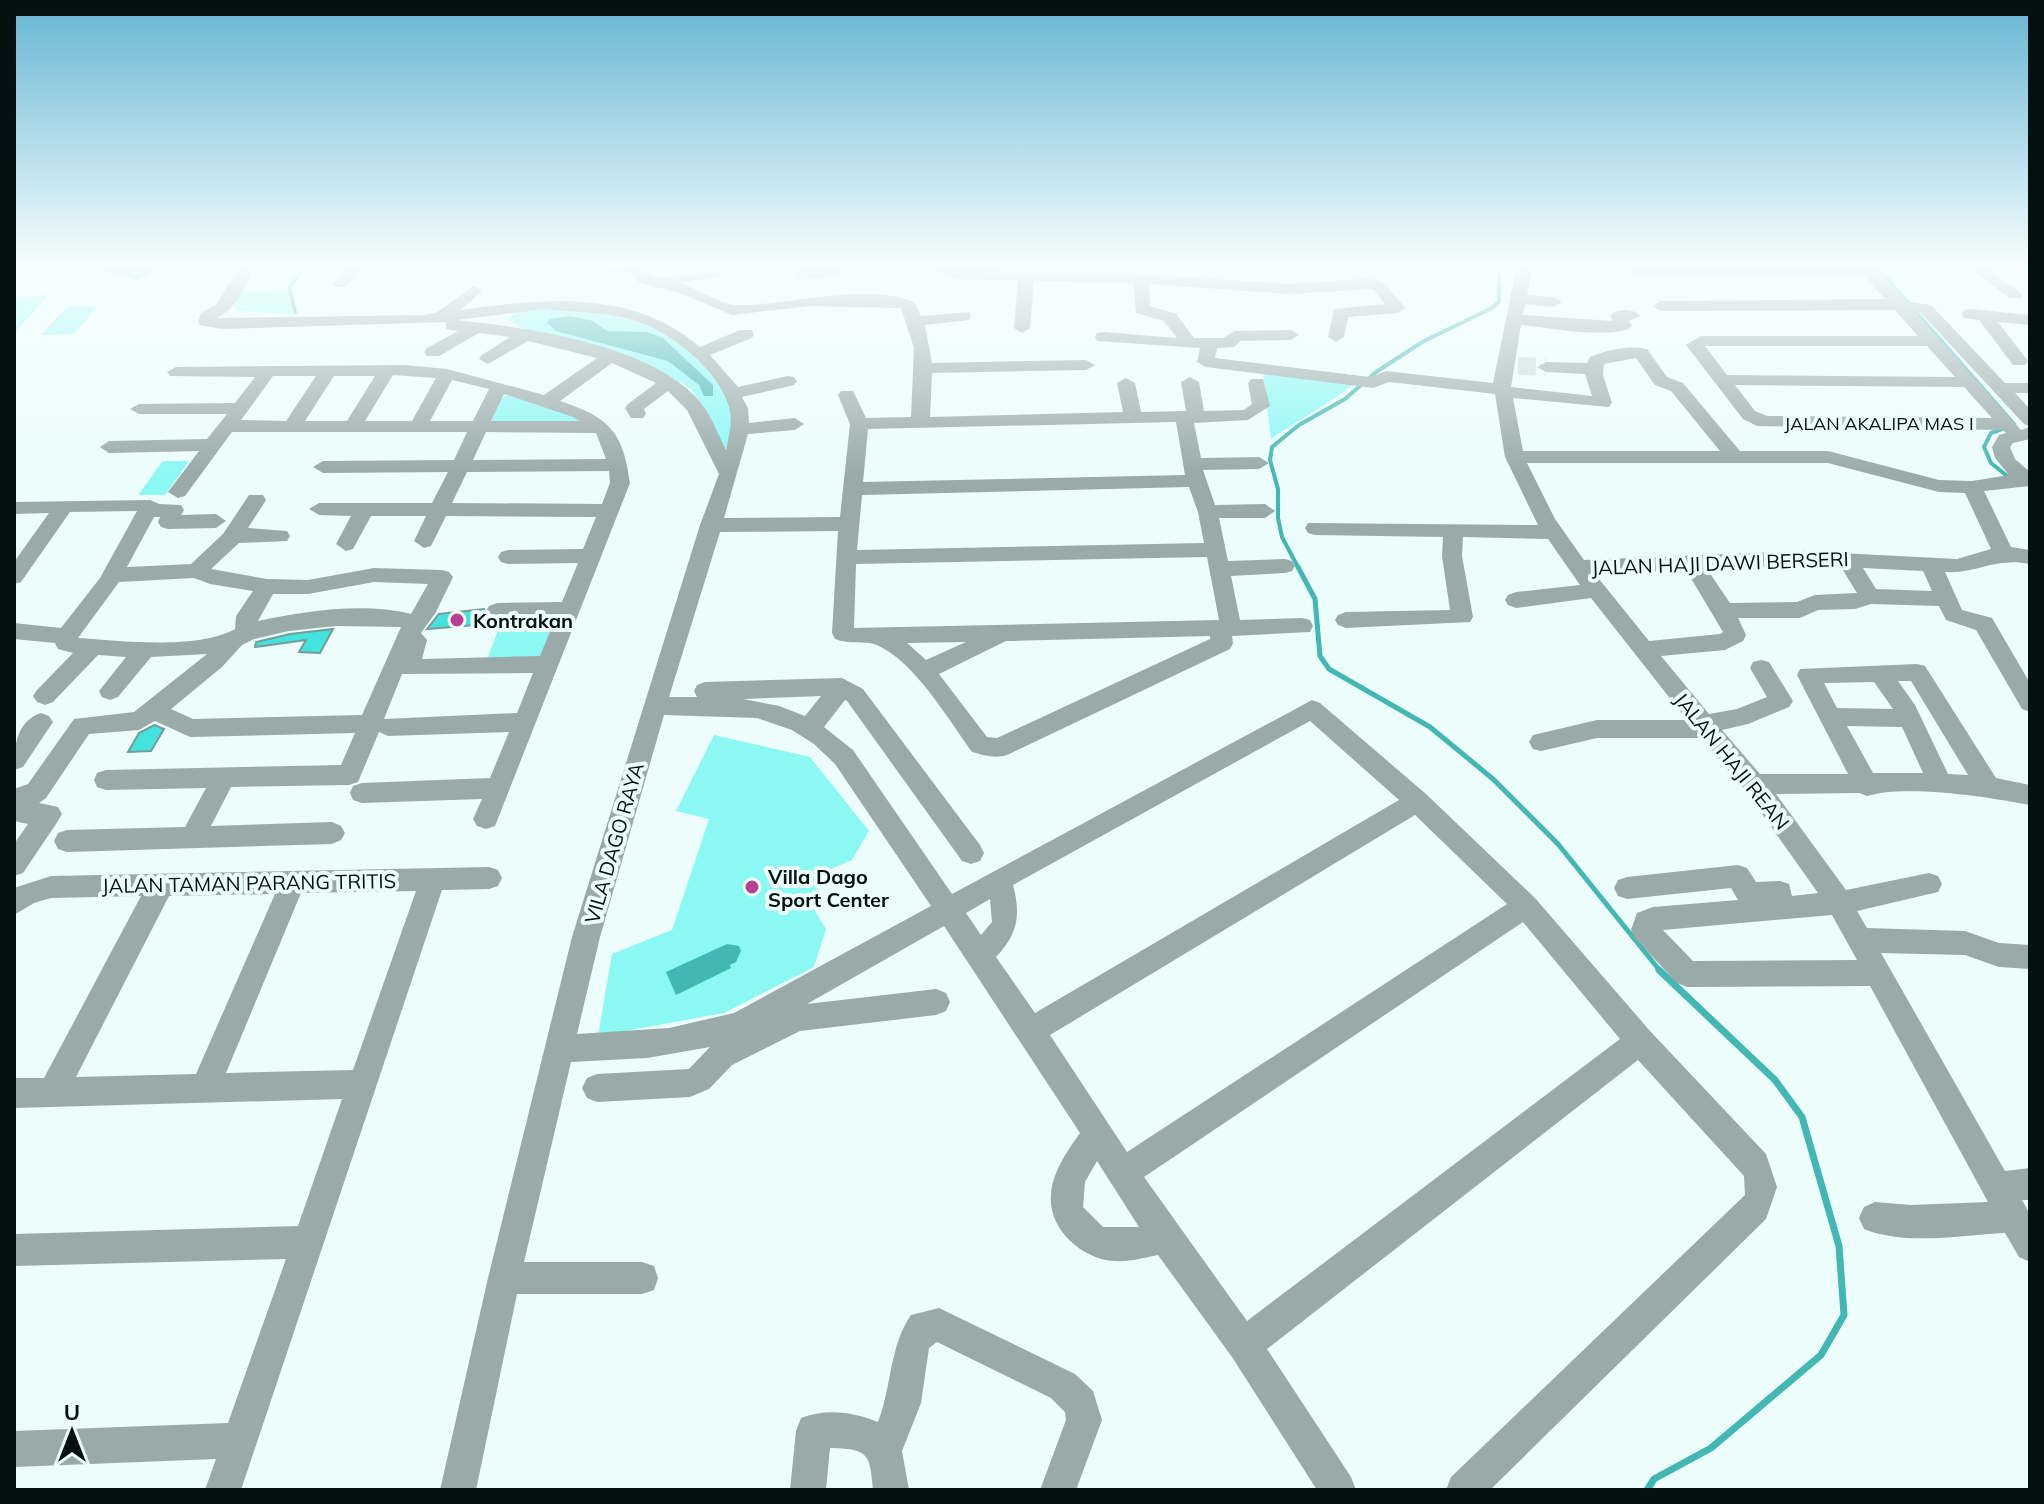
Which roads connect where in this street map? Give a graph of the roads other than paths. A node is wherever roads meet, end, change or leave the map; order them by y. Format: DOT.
graph roads {
  1 [pos="463,335"];
  2 [pos="525,335"];
  3 [pos="531,335"];
  4 [pos="675,335"];
  5 [pos="743,335"];
  6 [pos="921,335"];
  7 [pos="1184,335"];
  8 [pos="1281,335"];
  9 [pos="1514,335"];
  10 [pos="1603,335"];
  11 [pos="1785,335"];
  12 [pos="1929,335"];
  13 [pos="1940,335"];
  14 [pos="1996,335"];
  15 [pos="1103,337"];
  16 [pos="1788,340"];
  17 [pos="1187,341"];
  18 [pos="1933,341"];
  19 [pos="1209,343"];
  20 [pos="433,352"];
  21 [pos="698,354"];
  22 [pos="1619,354"];
  23 [pos="612,358"];
  24 [pos="488,359"];
  25 [pos="2019,361"];
  26 [pos="1086,365"];
  27 [pos="1546,367"];
  28 [pos="924,368"];
  29 [pos="1593,369"];
  30 [pos="387,370"];
  31 [pos="268,371"];
  32 [pos="328,371"];
  33 [pos="176,372"];
  34 [pos="447,374"];
  35 [pos="1721,380"];
  36 [pos="788,381"];
  37 [pos="1190,382"];
  38 [pos="1970,382"];
  39 [pos="1126,383"];
  40 [pos="1257,383"];
  41 [pos="667,384"];
  42 [pos="499,386"];
  43 [pos="2000,388"];
  44 [pos="2030,388"];
  45 [pos="1504,391"];
  46 [pos="732,394"];
  47 [pos="847,395"];
  48 [pos="550,404"];
  49 [pos="241,408"];
  50 [pos="139,409"];
  51 [pos="637,414"];
  52 [pos="1190,418"];
  53 [pos="1133,419"];
  54 [pos="920,423"];
  55 [pos="795,424"];
  56 [pos="859,424"];
  57 [pos="228,426"];
  58 [pos="292,426"];
  59 [pos="353,426"];
  60 [pos="418,426"];
  61 [pos="480,426"];
  62 [pos="603,427"];
  63 [pos="2021,428"];
  64 [pos="740,429"];
  65 [pos="215,445"];
  66 [pos="109,447"];
  67 [pos="1515,457"];
  68 [pos="1735,457"];
  69 [pos="1259,463"];
  70 [pos="618,465"];
  71 [pos="460,466"];
  72 [pos="323,467"];
  73 [pos="727,472"];
  74 [pos="1195,473"];
  75 [pos="2023,480"];
  76 [pos="1972,487"];
  77 [pos="178,492"];
  78 [pos="256,500"];
  79 [pos="65,505"];
  80 [pos="14,508"];
  81 [pos="851,508"];
  82 [pos="319,509"];
  83 [pos="364,510"];
  84 [pos="439,510"];
  85 [pos="148,511"];
  86 [pos="608,511"];
  87 [pos="1265,511"];
  88 [pos="1208,512"];
  89 [pos="712,519"];
  90 [pos="216,521"];
  91 [pos="1315,528"];
  92 [pos="1453,529"];
  93 [pos="1553,532"];
  94 [pos="232,536"];
  95 [pos="280,536"];
  96 [pos="424,541"];
  97 [pos="346,544"];
  98 [pos="2003,552"];
  99 [pos="590,556"];
  100 [pos="508,557"];
  101 [pos="846,557"];
  102 [pos="2030,557"];
  103 [pos="1216,559"];
  104 [pos="1847,560"];
  105 [pos="1691,561"];
  106 [pos="1285,566"];
  107 [pos="1931,566"];
  108 [pos="1579,567"];
  109 [pos="197,571"];
  110 [pos="113,575"];
  111 [pos="14,577"];
  112 [pos="267,586"];
  113 [pos="1596,590"];
  114 [pos="1870,596"];
  115 [pos="1945,599"];
  116 [pos="1516,600"];
  117 [pos="568,609"];
  118 [pos="497,611"];
  119 [pos="1724,611"];
  120 [pos="1346,620"];
  121 [pos="414,623"];
  122 [pos="1302,626"];
  123 [pos="1225,628"];
  124 [pos="1009,631"];
  125 [pos="17,634"];
  126 [pos="67,636"];
  127 [pos="879,636"];
  128 [pos="240,637"];
  129 [pos="93,647"];
  130 [pos="146,648"];
  131 [pos="1644,650"];
  132 [pos="545,664"];
  133 [pos="1761,668"];
  134 [pos="924,671"];
  135 [pos="1881,674"];
  136 [pos="842,687"];
  137 [pos="110,691"];
  138 [pos="705,691"];
  139 [pos="45,696"];
  140 [pos="2030,703"];
  141 [pos="655,706"];
  142 [pos="152,710"];
  143 [pos="1832,717"];
  144 [pos="1908,718"];
  145 [pos="41,722"];
  146 [pos="523,722"];
  147 [pos="380,725"];
  148 [pos="810,727"];
  149 [pos="1707,729"];
  150 [pos="1541,742"];
  151 [pos="14,760"];
  152 [pos="43,766"];
  153 [pos="14,767"];
  154 [pos="223,778"];
  155 [pos="106,780"];
  156 [pos="1940,783"];
  157 [pos="1754,784"];
  158 [pos="1867,786"];
  159 [pos="1988,786"];
  160 [pos="497,788"];
  161 [pos="362,793"];
  162 [pos="2030,795"];
  163 [pos="22,798"];
  164 [pos="1417,801"];
  165 [pos="486,819"];
  166 [pos="332,833"];
  167 [pos="193,837"];
  168 [pos="67,841"];
  169 [pos="971,853"];
  170 [pos="14,865"];
  171 [pos="489,878"];
  172 [pos="433,879"];
  173 [pos="998,880"];
  174 [pos="293,882"];
  175 [pos="1929,884"];
  176 [pos="161,885"];
  177 [pos="1627,888"];
  178 [pos="1835,896"];
  179 [pos="14,903"];
  180 [pos="1526,906"];
  181 [pos="949,912"];
  182 [pos="1859,940"];
  183 [pos="979,956"];
  184 [pos="2030,957"];
  185 [pos="1878,973"];
  186 [pos="936,1002"];
  187 [pos="795,1008"];
  188 [pos="1031,1031"];
  189 [pos="1640,1041"];
  190 [pos="558,1048"];
  191 [pos="363,1084"];
  192 [pos="206,1086"];
  193 [pos="597,1088"];
  194 [pos="53,1090"];
  195 [pos="14,1093"];
  196 [pos="1097,1135"];
  197 [pos="1123,1173"];
  198 [pos="2030,1184"];
  199 [pos="1997,1187"];
  200 [pos="2014,1217"];
  201 [pos="1875,1218"];
  202 [pos="1165,1238"];
  203 [pos="308,1242"];
  204 [pos="2030,1246"];
  205 [pos="14,1250"];
  206 [pos="504,1278"];
  207 [pos="642,1278"];
  208 [pos="1244,1345"];
  209 [pos="240,1440"];
  210 [pos="14,1449"];
  211 [pos="885,1449"];
  212 [pos="223,1490"];
  213 [pos="458,1490"];
  214 [pos="808,1490"];
  215 [pos="891,1490"];
  216 [pos="1058,1490"];
  217 [pos="1338,1490"];
  218 [pos="1464,1490"];
  1 -- 20 [label="street"];
  2 -- 24 [label="street"];
  3 -- 23 [label="street"];
  4 -- 21 [label="street"];
  5 -- 21 [label="street"];
  6 -- 28 [label="street"];
  7 -- 17 [label="street"];
  8 -- 19 [label="street"];
  9 -- 45 [label="street, JALAN HAJI REAN"];
  10 -- 22 [label="street"];
  11 -- 16 [label="street"];
  12 -- 18 [label="street"];
  13 -- 43 [label="street"];
  14 -- 25 [label="street"];
  15 -- 17 [label="street"];
  16 -- 18 [label="street"];
  16 -- 35 [label="street, JALAN AKALIPA MAS I"];
  17 -- 19 [label="street"];
  18 -- 38 [label="street"];
  19 -- 45 [label="street"];
  21 -- 46 [label="street"];
  22 -- 29 [label="street"];
  22 -- 68 [label="street"];
  23 -- 41 [label="street"];
  23 -- 48 [label="street"];
  26 -- 28 [label="street"];
  27 -- 29 [label="street"];
  28 -- 54 [label="street"];
  29 -- 45 [label="street"];
  30 -- 32 [label="street"];
  30 -- 34 [label="street"];
  30 -- 59 [label="street"];
  31 -- 32 [label="street"];
  31 -- 33 [label="street"];
  31 -- 49 [label="street"];
  32 -- 58 [label="street"];
  34 -- 42 [label="street"];
  34 -- 60 [label="street"];
  35 -- 38 [label="street"];
  35 -- 63 [label="street, JALAN AKALIPA MAS I"];
  36 -- 46 [label="street"];
  37 -- 52 [label="street"];
  38 -- 63 [label="street"];
  39 -- 53 [label="street"];
  40 -- 52 [label="street"];
  41 -- 51 [label="street"];
  41 -- 73 [label="street"];
  42 -- 48 [label="street"];
  42 -- 61 [label="street"];
  43 -- 44 [label="street"];
  43 -- 63 [label="street"];
  45 -- 67 [label="street, JALAN HAJI REAN"];
  46 -- 64 [label="street"];
  47 -- 56 [label="street"];
  48 -- 62 [label="street"];
  49 -- 50 [label="street"];
  49 -- 57 [label="street"];
  52 -- 53 [label="street"];
  52 -- 74 [label="street"];
  53 -- 54 [label="street"];
  54 -- 56 [label="street"];
  55 -- 64 [label="street"];
  56 -- 81 [label="street"];
  57 -- 58 [label="street"];
  57 -- 65 [label="street"];
  58 -- 59 [label="street"];
  59 -- 60 [label="street"];
  60 -- 61 [label="street"];
  61 -- 62 [label="street"];
  61 -- 71 [label="street"];
  62 -- 70 [label="street"];
  63 -- 75 [label="street"];
  64 -- 73 [label="street, VILA DAGO RAYA"];
  65 -- 66 [label="street"];
  65 -- 77 [label="street"];
  67 -- 68 [label="street"];
  67 -- 93 [label="street, JALAN HAJI REAN"];
  68 -- 76 [label="street"];
  69 -- 74 [label="street"];
  70 -- 71 [label="street"];
  70 -- 86 [label="street"];
  71 -- 72 [label="street"];
  71 -- 84 [label="street"];
  73 -- 89 [label="street, VILA DAGO RAYA"];
  74 -- 81 [label="street"];
  74 -- 88 [label="street"];
  75 -- 76 [label="street"];
  76 -- 98 [label="street"];
  78 -- 94 [label="street"];
  79 -- 80 [label="street"];
  79 -- 85 [label="street"];
  79 -- 111 [label="street"];
  81 -- 89 [label="street"];
  81 -- 101 [label="street"];
  82 -- 83 [label="street"];
  83 -- 84 [label="street"];
  83 -- 97 [label="street"];
  84 -- 86 [label="street"];
  84 -- 96 [label="street"];
  85 -- 90 [label="street"];
  85 -- 110 [label="street"];
  86 -- 99 [label="street"];
  87 -- 88 [label="street"];
  88 -- 103 [label="street"];
  89 -- 141 [label="street, VILA DAGO RAYA"];
  91 -- 92 [label="street"];
  92 -- 93 [label="street"];
  92 -- 120 [label="street"];
  93 -- 108 [label="street, JALAN HAJI REAN"];
  94 -- 95 [label="street"];
  94 -- 109 [label="street"];
  98 -- 102 [label="street"];
  98 -- 107 [label="street, JALAN HAJI DAWI BERSERI"];
  99 -- 100 [label="street"];
  99 -- 117 [label="street"];
  101 -- 103 [label="street"];
  101 -- 127 [label="street"];
  103 -- 106 [label="street"];
  103 -- 123 [label="street"];
  104 -- 105 [label="street, JALAN HAJI DAWI BERSERI"];
  104 -- 107 [label="street, JALAN HAJI DAWI BERSERI"];
  104 -- 114 [label="street"];
  105 -- 108 [label="street, JALAN HAJI DAWI BERSERI"];
  105 -- 119 [label="street"];
  107 -- 115 [label="street"];
  108 -- 113 [label="street, JALAN HAJI REAN"];
  109 -- 110 [label="street"];
  109 -- 112 [label="street"];
  110 -- 126 [label="street"];
  112 -- 121 [label="street"];
  112 -- 128 [label="street"];
  113 -- 116 [label="street"];
  113 -- 131 [label="street, JALAN HAJI REAN"];
  114 -- 115 [label="street"];
  114 -- 119 [label="street"];
  115 -- 140 [label="street"];
  117 -- 118 [label="street"];
  117 -- 132 [label="street"];
  119 -- 131 [label="street"];
  121 -- 128 [label="street"];
  121 -- 132 [label="street"];
  121 -- 147 [label="street"];
  122 -- 123 [label="street"];
  123 -- 124 [label="street"];
  123 -- 134 [label="street"];
  124 -- 127 [label="street"];
  124 -- 134 [label="street"];
  125 -- 126 [label="street"];
  126 -- 129 [label="street"];
  127 -- 134 [label="street"];
  128 -- 130 [label="street"];
  128 -- 142 [label="street"];
  129 -- 130 [label="street"];
  129 -- 139 [label="street"];
  130 -- 137 [label="street"];
  131 -- 149 [label="street, JALAN HAJI REAN"];
  132 -- 146 [label="street"];
  133 -- 149 [label="street"];
  135 -- 143 [label="street"];
  135 -- 144 [label="street"];
  135 -- 159 [label="street"];
  136 -- 138 [label="street"];
  136 -- 148 [label="street"];
  136 -- 169 [label="street"];
  141 -- 148 [label="street"];
  141 -- 190 [label="street, VILA DAGO RAYA"];
  142 -- 147 [label="street"];
  142 -- 163 [label="street"];
  143 -- 144 [label="street"];
  143 -- 158 [label="street"];
  144 -- 156 [label="street"];
  145 -- 151 [label="street"];
  146 -- 147 [label="street"];
  146 -- 160 [label="street"];
  147 -- 154 [label="street"];
  148 -- 181 [label="street"];
  149 -- 150 [label="street"];
  149 -- 157 [label="street, JALAN HAJI REAN"];
  152 -- 153 [label="street"];
  154 -- 155 [label="street"];
  154 -- 167 [label="street"];
  156 -- 158 [label="street"];
  156 -- 159 [label="street"];
  157 -- 158 [label="street"];
  157 -- 178 [label="street, JALAN HAJI REAN"];
  159 -- 162 [label="street"];
  160 -- 161 [label="street"];
  160 -- 165 [label="street"];
  163 -- 170 [label="street"];
  164 -- 173 [label="street"];
  164 -- 180 [label="street"];
  164 -- 188 [label="street"];
  166 -- 167 [label="street"];
  167 -- 168 [label="street"];
  171 -- 172 [label="street, JALAN TAMAN PARANG TRITIS"];
  172 -- 174 [label="street, JALAN TAMAN PARANG TRITIS"];
  172 -- 191 [label="street"];
  173 -- 181 [label="street"];
  173 -- 183 [label="street"];
  174 -- 176 [label="street, JALAN TAMAN PARANG TRITIS"];
  174 -- 192 [label="street"];
  175 -- 178 [label="street"];
  176 -- 179 [label="street, JALAN TAMAN PARANG TRITIS"];
  176 -- 194 [label="street"];
  177 -- 178 [label="street"];
  178 -- 182 [label="street, JALAN HAJI REAN"];
  178 -- 185 [label="street"];
  180 -- 189 [label="street"];
  180 -- 197 [label="street"];
  181 -- 183 [label="street"];
  181 -- 187 [label="street"];
  182 -- 184 [label="street"];
  182 -- 185 [label="street, JALAN HAJI REAN"];
  183 -- 188 [label="street"];
  185 -- 199 [label="street, JALAN HAJI REAN"];
  186 -- 187 [label="street"];
  187 -- 190 [label="street"];
  187 -- 193 [label="street"];
  188 -- 196 [label="street"];
  189 -- 208 [label="street"];
  189 -- 218 [label="street"];
  190 -- 206 [label="street, VILA DAGO RAYA"];
  191 -- 192 [label="street"];
  191 -- 203 [label="street"];
  192 -- 194 [label="street"];
  194 -- 195 [label="street"];
  196 -- 197 [label="street"];
  196 -- 202 [label="street"];
  197 -- 202 [label="street"];
  198 -- 199 [label="street"];
  199 -- 200 [label="street, JALAN HAJI REAN"];
  200 -- 201 [label="street"];
  200 -- 204 [label="street, JALAN HAJI REAN"];
  202 -- 208 [label="street"];
  203 -- 205 [label="street"];
  203 -- 209 [label="street"];
  206 -- 207 [label="street"];
  206 -- 213 [label="street, VILA DAGO RAYA"];
  208 -- 217 [label="street"];
  209 -- 210 [label="street"];
  209 -- 212 [label="street"];
  211 -- 214 [label="street"];
  211 -- 215 [label="street"];
  211 -- 216 [label="street"];
}
